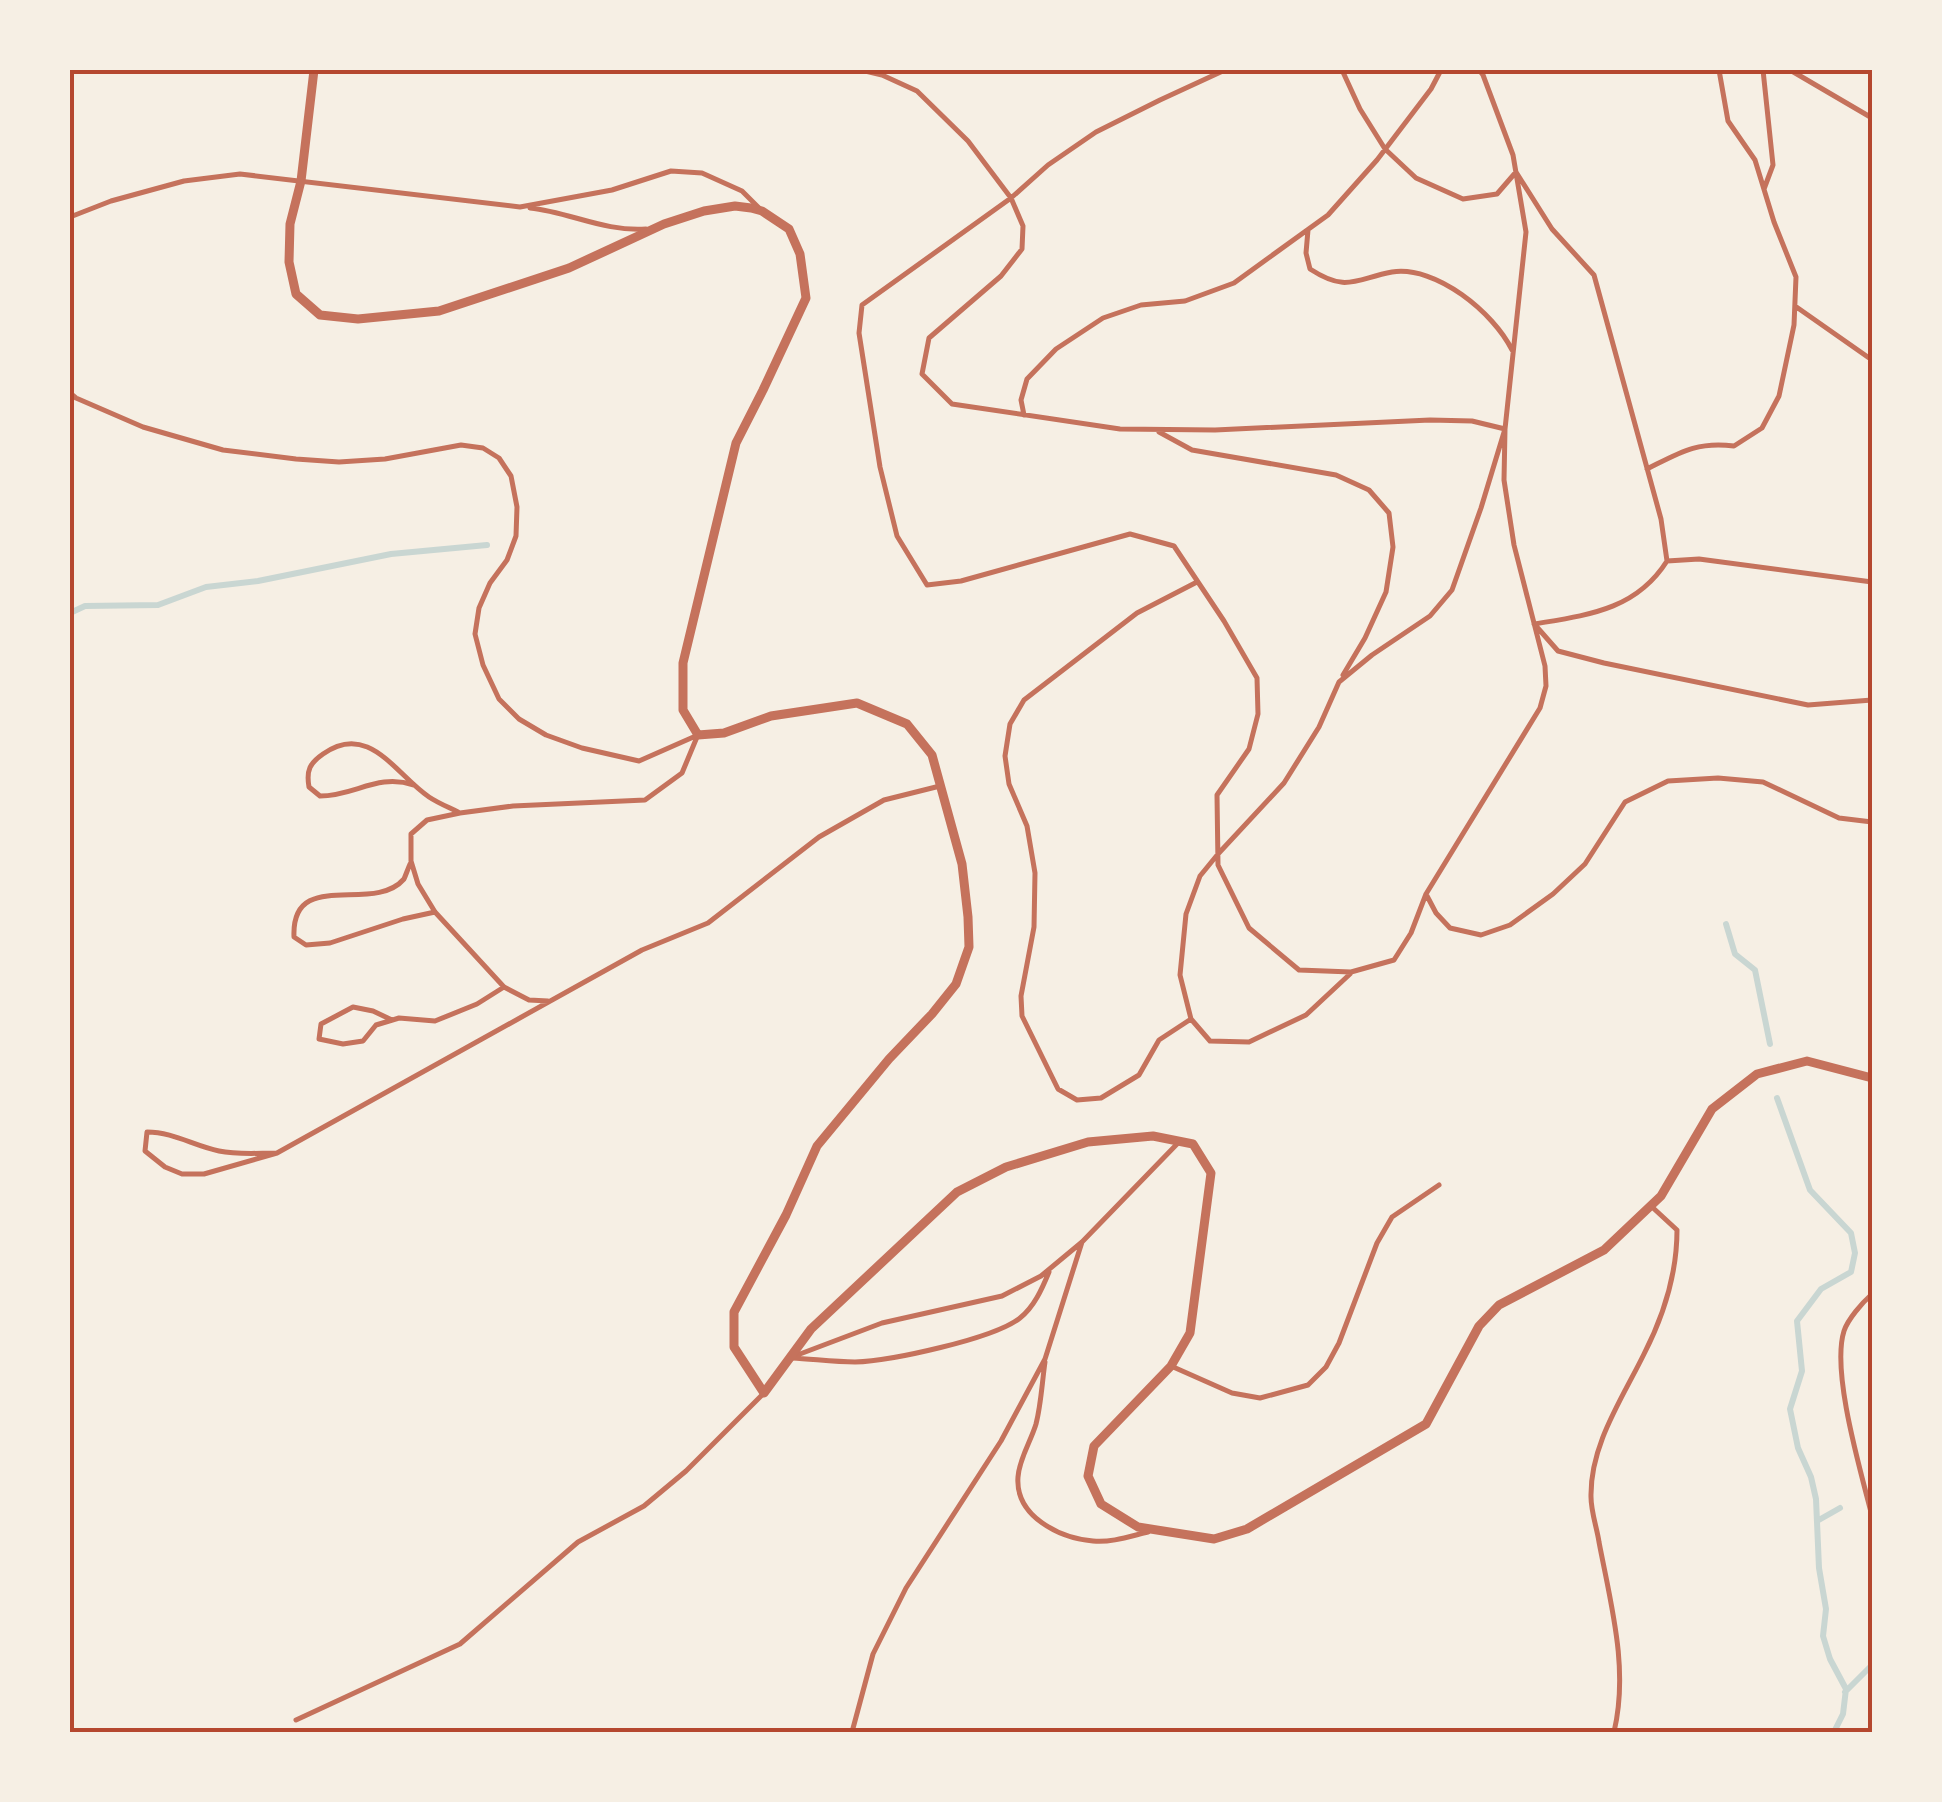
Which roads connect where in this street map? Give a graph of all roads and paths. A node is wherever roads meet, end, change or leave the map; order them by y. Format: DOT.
graph roads {
  1 [pos="314,70"];
  2 [pos="861,70"];
  3 [pos="1225,70"];
  4 [pos="1342,70"];
  5 [pos="1440,70"];
  6 [pos="1479,70"];
  7 [pos="1719,70"];
  8 [pos="1763,70"];
  9 [pos="1790,70"];
  10 [pos="1872,118"];
  11 [pos="1385,149"];
  12 [pos="1516,172"];
  13 [pos="302,181"];
  14 [pos="1764,189"];
  15 [pos="1010,198"];
  16 [pos="520,206"];
  17 [pos="762,211"];
  18 [pos="70,216"];
  19 [pos="654,229"];
  20 [pos="1308,230"];
  21 [pos="1795,306"];
  22 [pos="1513,352"];
  23 [pos="1872,360"];
  24 [pos="70,393"];
  25 [pos="1024,417"];
  26 [pos="1505,428"];
  27 [pos="1155,430"];
  28 [pos="1647,468"];
  29 [pos="1667,561"];
  30 [pos="1198,582"];
  31 [pos="1872,582"];
  32 [pos="1534,624"];
  33 [pos="1339,682"];
  34 [pos="1872,700"];
  35 [pos="698,735"];
  36 [pos="414,785"];
  37 [pos="941,786"];
  38 [pos="460,813"];
  39 [pos="1872,822"];
  40 [pos="1218,854"];
  41 [pos="411,861"];
  42 [pos="1426,894"];
  43 [pos="436,912"];
  44 [pos="1351,972"];
  45 [pos="504,987"];
  46 [pos="551,1001"];
  47 [pos="1191,1019"];
  48 [pos="392,1020"];
  49 [pos="1872,1078"];
  50 [pos="1180,1142"];
  51 [pos="277,1152"];
  52 [pos="1438,1185"];
  53 [pos="1651,1206"];
  54 [pos="1082,1242"];
  55 [pos="1050,1268"];
  56 [pos="1872,1294"];
  57 [pos="790,1358"];
  58 [pos="1046,1359"];
  59 [pos="1171,1366"];
  60 [pos="764,1393"];
  61 [pos="1872,1516"];
  62 [pos="1154,1530"];
  63 [pos="296,1720"];
  64 [pos="852,1732"];
  65 [pos="1614,1732"];
  1 -- 13 [label="street"];
  2 -- 15 [label="lane"];
  3 -- 15 [label="lane"];
  4 -- 11 [label="lane"];
  5 -- 11 [label="lane"];
  6 -- 12 [label="lane"];
  7 -- 14 [label="lane"];
  8 -- 14 [label="lane"];
  9 -- 10 [label="lane"];
  11 -- 12 [label="lane"];
  11 -- 20 [label="lane"];
  12 -- 22 [label="lane"];
  12 -- 28 [label="lane"];
  13 -- 16 [label="lane"];
  13 -- 18 [label="lane"];
  13 -- 19 [label="street"];
  14 -- 21 [label="lane"];
  15 -- 25 [label="lane"];
  15 -- 30 [label="lane"];
  16 -- 17 [label="lane"];
  16 -- 19 [label="lane"];
  17 -- 19 [label="street"];
  17 -- 35 [label="street"];
  20 -- 22 [label="lane"];
  20 -- 25 [label="lane"];
  21 -- 23 [label="lane"];
  21 -- 28 [label="lane"];
  22 -- 26 [label="lane"];
  24 -- 35 [label="lane"];
  25 -- 27 [label="lane"];
  26 -- 27 [label="lane"];
  26 -- 32 [label="lane"];
  26 -- 33 [label="lane"];
  27 -- 33 [label="lane"];
  28 -- 29 [label="lane"];
  29 -- 31 [label="lane"];
  29 -- 32 [label="lane"];
  30 -- 40 [label="lane"];
  30 -- 47 [label="lane"];
  32 -- 34 [label="lane"];
  32 -- 42 [label="lane"];
  33 -- 40 [label="lane"];
  35 -- 37 [label="street"];
  35 -- 38 [label="lane"];
  36 -- 36 [label="lane"];
  36 -- 38 [label="lane"];
  37 -- 46 [label="lane"];
  37 -- 60 [label="street"];
  38 -- 41 [label="lane"];
  39 -- 42 [label="lane"];
  40 -- 44 [label="lane"];
  40 -- 47 [label="lane"];
  41 -- 43 [label="lane"];
  41 -- 43 [label="lane"];
  42 -- 44 [label="lane"];
  43 -- 45 [label="lane"];
  44 -- 47 [label="lane"];
  45 -- 46 [label="lane"];
  45 -- 48 [label="lane"];
  46 -- 51 [label="lane"];
  48 -- 48 [label="lane"];
  49 -- 53 [label="street"];
  50 -- 54 [label="lane"];
  50 -- 57 [label="street"];
  50 -- 59 [label="street"];
  51 -- 51 [label="lane"];
  52 -- 59 [label="lane"];
  53 -- 62 [label="street"];
  53 -- 65 [label="lane"];
  54 -- 55 [label="lane"];
  54 -- 58 [label="lane"];
  55 -- 57 [label="lane"];
  55 -- 57 [label="lane"];
  56 -- 61 [label="lane"];
  57 -- 60 [label="street"];
  58 -- 62 [label="lane"];
  58 -- 64 [label="lane"];
  59 -- 62 [label="street"];
  60 -- 63 [label="lane"];
}
